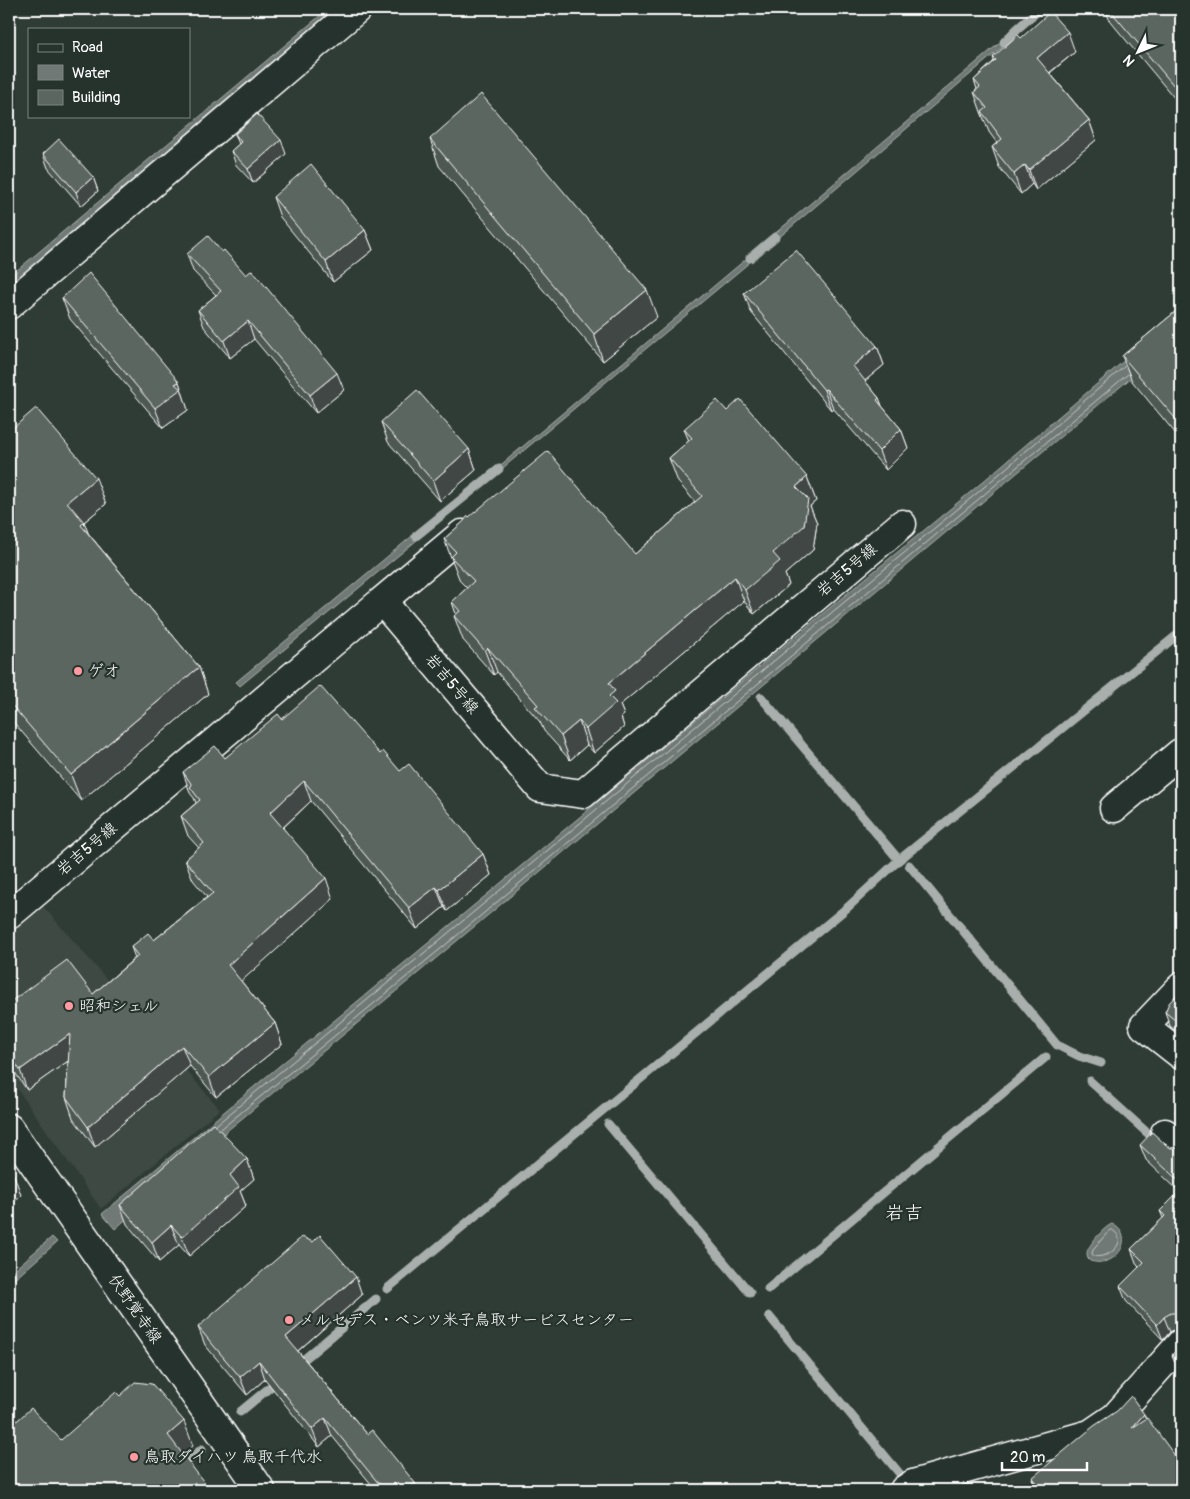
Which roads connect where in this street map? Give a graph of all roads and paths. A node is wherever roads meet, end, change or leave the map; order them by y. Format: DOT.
graph roads {
  1 [pos="357,9"];
  2 [pos="9,305"];
  3 [pos="902,524"];
  4 [pos="462,534"];
  5 [pos="382,601"];
  6 [pos="1181,753"];
  7 [pos="1114,808"];
  8 [pos="9,915"];
  9 [pos="1181,987"];
  10 [pos="1181,1055"];
  11 [pos="9,1128"];
  12 [pos="1181,1343"];
  13 [pos="915,1488"];
  14 [pos="261,1490"];
  1 -- 2 [label="street"];
  3 -- 5 [label="street, 岩吉5号線"];
  4 -- 5 [label="street"];
  5 -- 8 [label="street, 岩吉5号線"];
  6 -- 7 [label="street"];
  9 -- 10 [label="street"];
  11 -- 14 [label="street, 伏野覚寺線"];
  12 -- 13 [label="street"];
}
